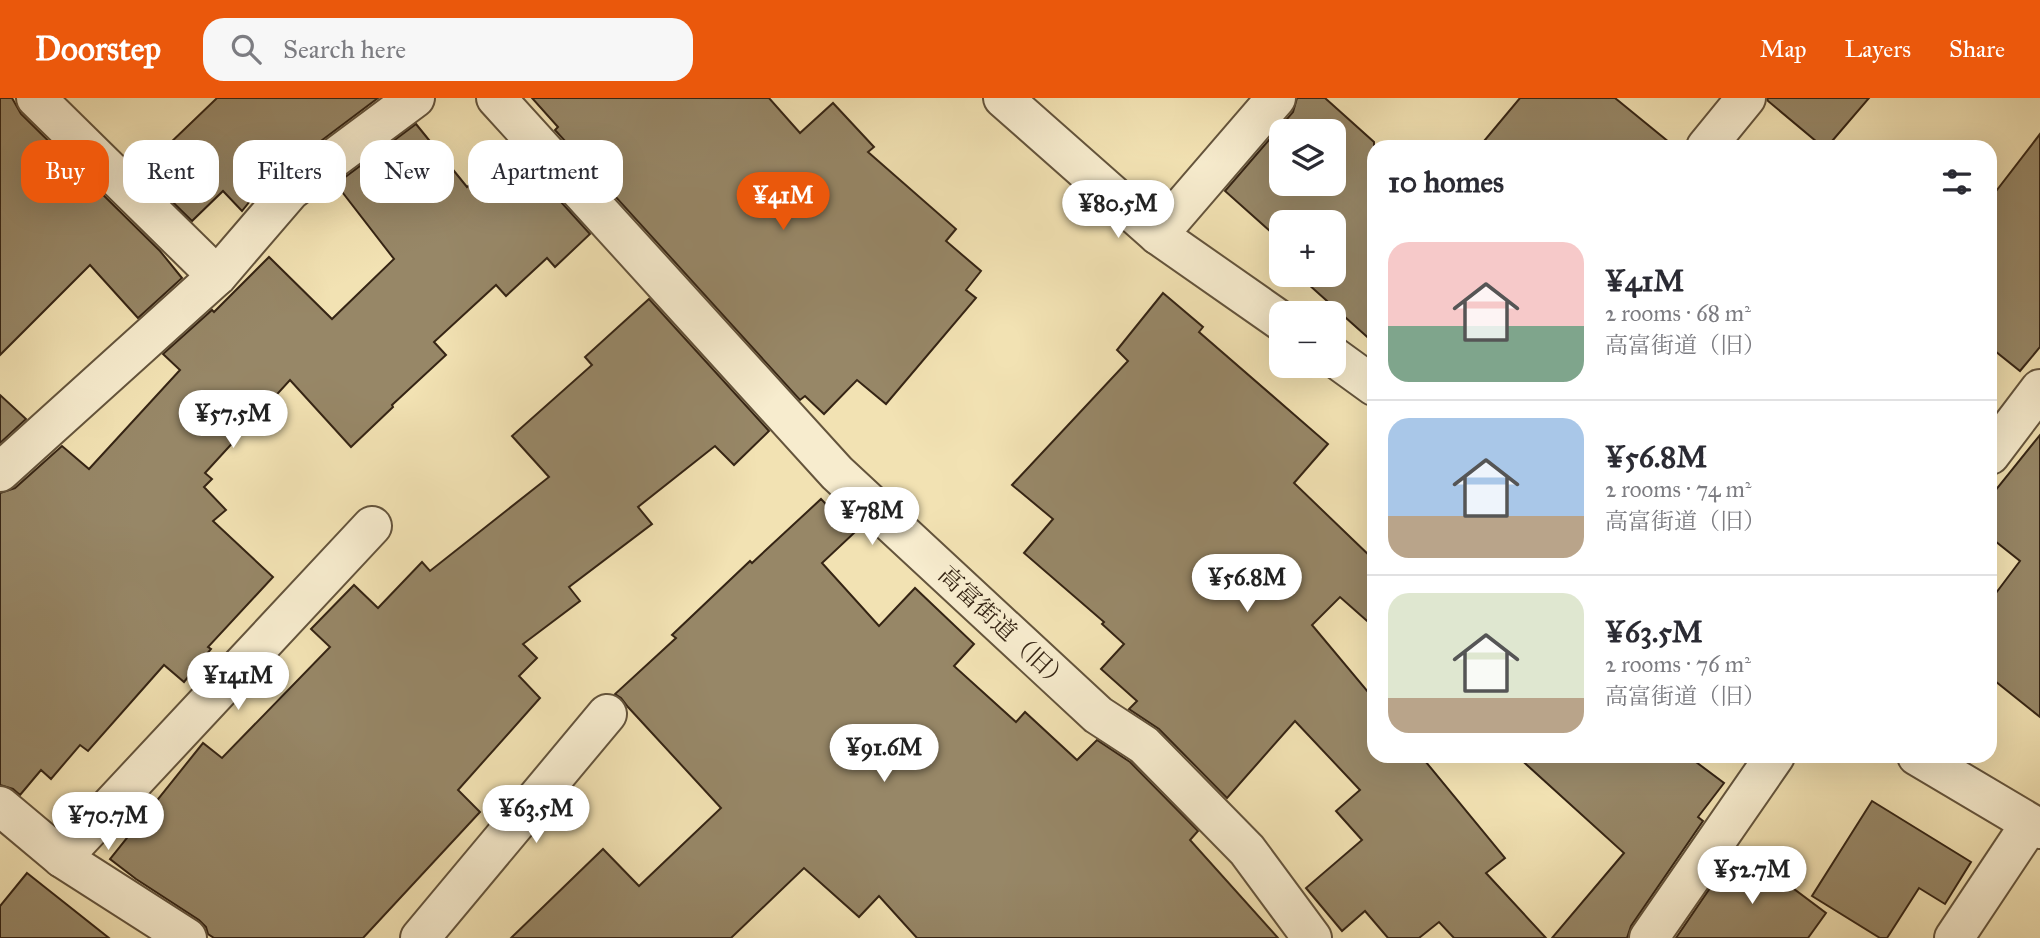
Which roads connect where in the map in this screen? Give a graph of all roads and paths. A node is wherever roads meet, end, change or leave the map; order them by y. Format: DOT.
graph roads {
  1 [pos="36,98"];
  2 [pos="415,98"];
  3 [pos="496,98"];
  4 [pos="1003,98"];
  5 [pos="1276,98"];
  6 [pos="1746,98"];
  7 [pos="1712,140"];
  8 [pos="1158,235"];
  9 [pos="217,276"];
  10 [pos="1269,313"];
  11 [pos="1346,366"];
  12 [pos="1367,381"];
  13 [pos="2040,389"];
  14 [pos="1997,446"];
  15 [pos="0,472"];
  16 [pos="372,526"];
  17 [pos="607,714"];
  18 [pos="1770,763"];
  19 [pos="1929,763"];
  20 [pos="0,806"];
  21 [pos="2035,827"];
  22 [pos="62,858"];
  23 [pos="187,938"];
  24 [pos="420,938"];
  25 [pos="1312,938"];
  26 [pos="1648,938"];
  27 [pos="1954,938"];
  1 -- 9 [label="street"];
  2 -- 9 [label="street"];
  3 -- 25 [label="street, 高富街道（旧）"];
  4 -- 8 [label="street"];
  5 -- 8 [label="street"];
  6 -- 7 [label="street"];
  8 -- 10 [label="street"];
  9 -- 15 [label="street"];
  11 -- 12 [label="street"];
  13 -- 14 [label="street"];
  16 -- 22 [label="street"];
  17 -- 24 [label="street"];
  18 -- 26 [label="street"];
  19 -- 21 [label="street"];
  20 -- 22 [label="street"];
  21 -- 27 [label="street"];
  22 -- 23 [label="street"];
}
